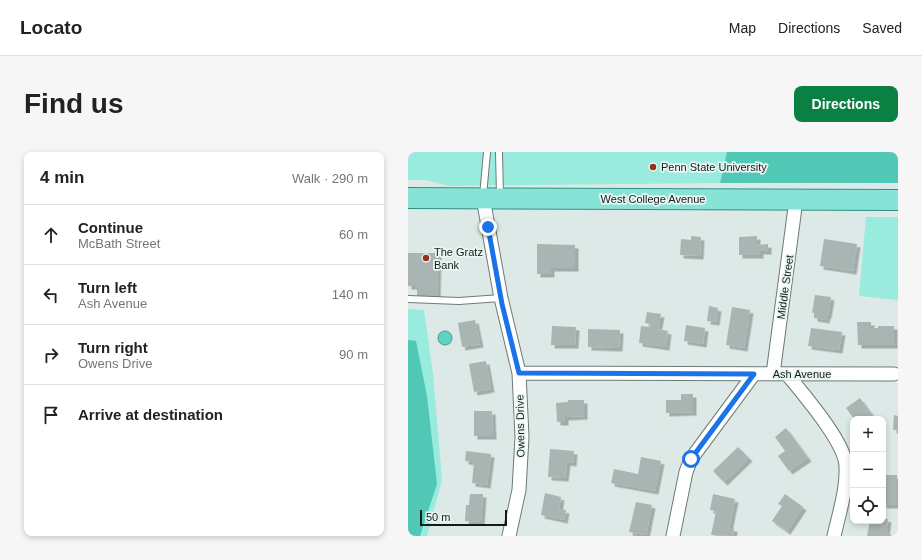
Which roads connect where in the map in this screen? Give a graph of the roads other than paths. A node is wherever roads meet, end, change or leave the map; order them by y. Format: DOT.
graph roads {
  1 [pos="488,152"];
  2 [pos="499,152"];
  3 [pos="408,198"];
  4 [pos="491,198"];
  5 [pos="796,200"];
  6 [pos="898,200"];
  7 [pos="501,298"];
  8 [pos="408,299"];
  9 [pos="519,373"];
  10 [pos="754,374"];
  11 [pos="773,374"];
  12 [pos="787,374"];
  13 [pos="894,374"];
  14 [pos="509,536"];
  15 [pos="673,536"];
  16 [pos="834,536"];
  1 -- 4 [label="lane"];
  2 -- 4 [label="lane"];
  3 -- 4 [label="main road, West College Avenue"];
  4 -- 5 [label="main road, West College Avenue"];
  4 -- 7 [label="street, Owens Drive"];
  5 -- 6 [label="main road, West College Avenue"];
  5 -- 11 [label="street, Middle Street"];
  7 -- 8 [label="lane"];
  7 -- 9 [label="street, Owens Drive"];
  9 -- 10 [label="street, Ash Avenue"];
  9 -- 14 [label="street, Owens Drive"];
  10 -- 11 [label="street, Ash Avenue"];
  10 -- 15 [label="street"];
  11 -- 12 [label="street, Ash Avenue"];
  12 -- 13 [label="street, Ash Avenue"];
  12 -- 16 [label="street"];
}
